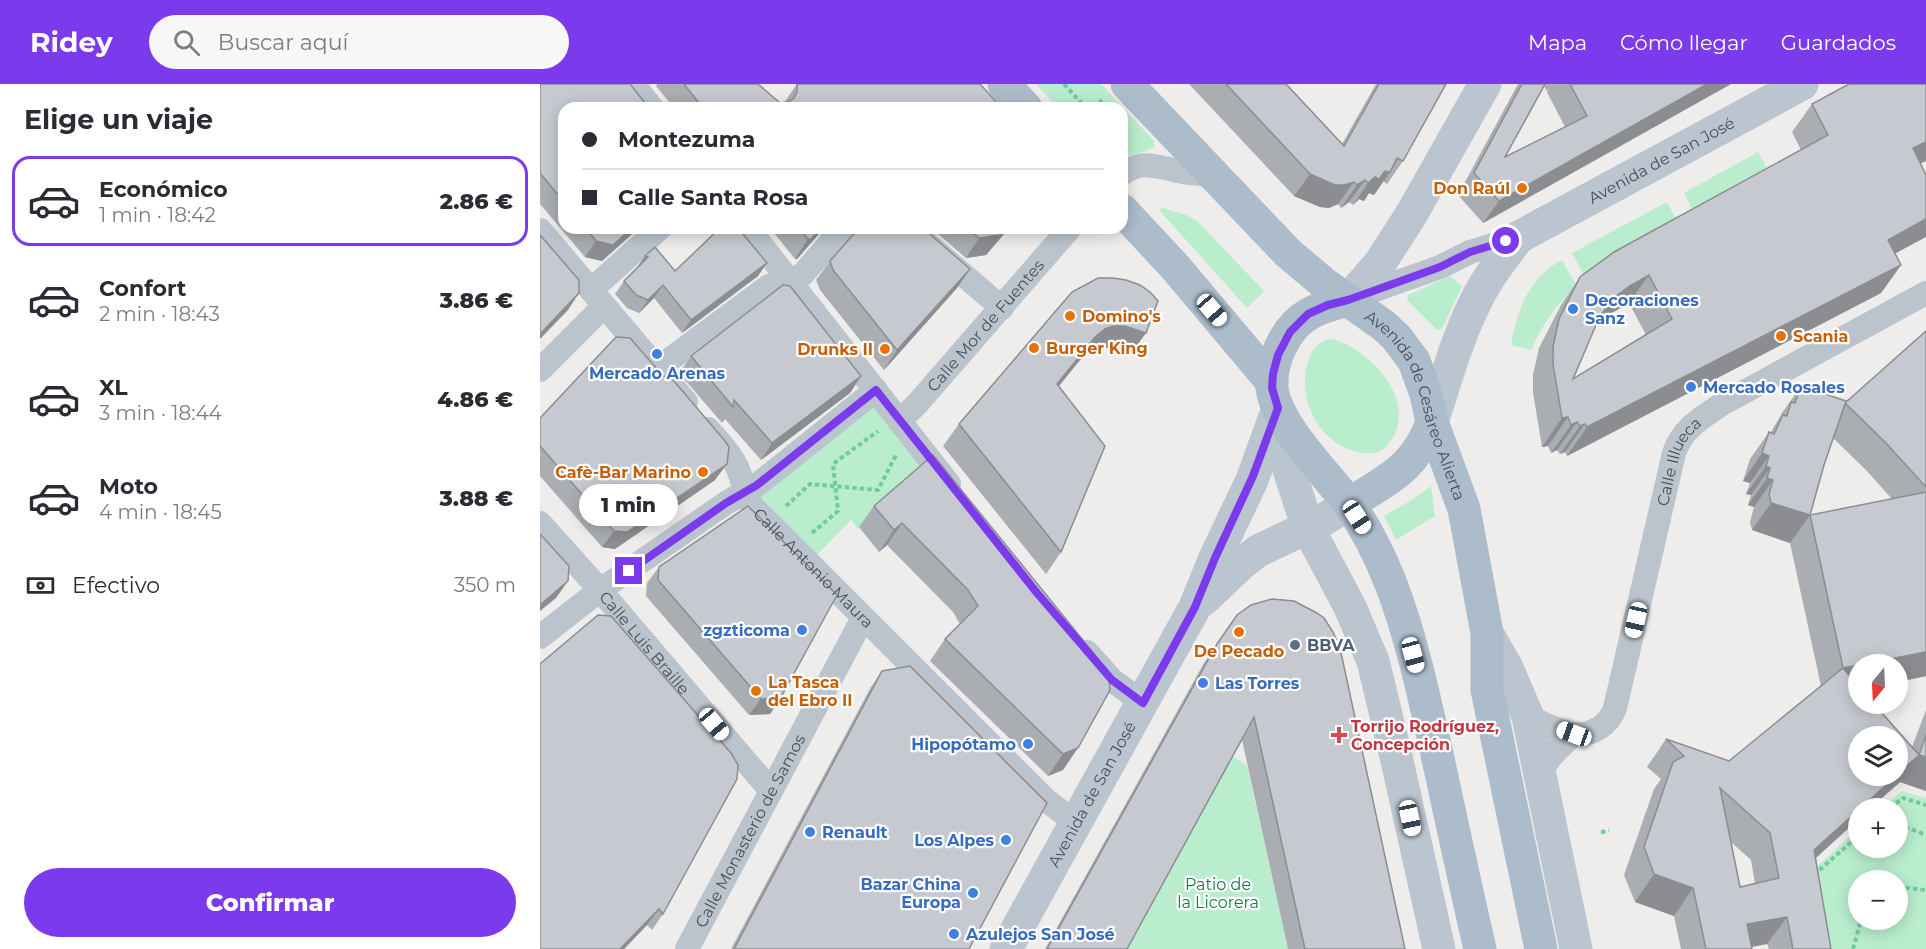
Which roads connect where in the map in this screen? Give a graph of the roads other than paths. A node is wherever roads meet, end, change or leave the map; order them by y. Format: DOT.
graph roads {
  1 [pos="1004,84"];
  2 [pos="1127,84"];
  3 [pos="1485,84"];
  4 [pos="1802,84"];
  5 [pos="637,85"];
  6 [pos="648,102"];
  7 [pos="1020,102"];
  8 [pos="1128,170"];
  9 [pos="1212,175"];
  10 [pos="1128,217"];
  11 [pos="540,230"];
  12 [pos="655,234"];
  13 [pos="753,234"];
  14 [pos="838,234"];
  15 [pos="916,234"];
  16 [pos="1065,234"];
  17 [pos="1519,237"];
  18 [pos="792,283"];
  19 [pos="1926,292"];
  20 [pos="597,298"];
  21 [pos="1348,300"];
  22 [pos="1002,308"];
  23 [pos="657,369"];
  24 [pos="540,370"];
  25 [pos="876,390"];
  26 [pos="1275,395"];
  27 [pos="1432,422"];
  28 [pos="892,430"];
  29 [pos="745,492"];
  30 [pos="965,504"];
  31 [pos="1349,504"];
  32 [pos="540,523"];
  33 [pos="1308,528"];
  34 [pos="600,590"];
  35 [pos="1195,607"];
  36 [pos="863,618"];
  37 [pos="1486,633"];
  38 [pos="540,637"];
  39 [pos="1074,637"];
  40 [pos="1143,703"];
  41 [pos="1528,717"];
  42 [pos="1574,734"];
  43 [pos="1539,772"];
  44 [pos="771,791"];
  45 [pos="1076,823"];
  46 [pos="687,949"];
  47 [pos="1006,949"];
  48 [pos="1439,949"];
  49 [pos="1480,949"];
  50 [pos="1540,949"];
  51 [pos="1575,949"];
  1 -- 7 [label="main road"];
  2 -- 9 [label="main road, Avenida de Cesáreo Alierta"];
  3 -- 21 [label="main road"];
  4 -- 17 [label="main road, Avenida de San José"];
  5 -- 6 [label="street"];
  8 -- 9 [label="street"];
  9 -- 21 [label="main road, Avenida de Cesáreo Alierta"];
  10 -- 26 [label="main road"];
  11 -- 20 [label="street, Calle Antonio Maura"];
  12 -- 20 [label="street"];
  13 -- 18 [label="street"];
  14 -- 18 [label="street"];
  15 -- 22 [label="street"];
  16 -- 22 [label="street, Calle Mor de Fuentes"];
  17 -- 21 [label="street, Avenida de San José"];
  17 -- 27 [label="main road, Avenida de San José"];
  18 -- 23 [label="street"];
  18 -- 25 [label="street"];
  19 -- 42 [label="street, Calle Illueca"];
  20 -- 23 [label="street, Calle Antonio Maura"];
  20 -- 24 [label="street"];
  21 -- 26 [label="main road, Avenida de San José"];
  21 -- 27 [label="main road, Avenida de Cesáreo Alierta"];
  22 -- 28 [label="street, Calle Mor de Fuentes"];
  23 -- 29 [label="street, Calle Antonio Maura"];
  25 -- 28 [label="street"];
  25 -- 29 [label="street"];
  26 -- 31 [label="main road"];
  26 -- 33 [label="main road"];
  26 -- 35 [label="main road, Avenida de San José"];
  27 -- 31 [label="main road, Avenida de San José"];
  27 -- 37 [label="main road, Avenida de Cesáreo Alierta"];
  28 -- 30 [label="street"];
  29 -- 34 [label="street"];
  29 -- 36 [label="street, Calle Antonio Maura"];
  31 -- 33 [label="main road, Avenida de San José"];
  31 -- 49 [label="main road"];
  32 -- 34 [label="street, Calle Luis Braille"];
  33 -- 35 [label="main road, Avenida de San José"];
  33 -- 48 [label="main road"];
  34 -- 38 [label="street"];
  34 -- 44 [label="street, Calle Luis Braille"];
  35 -- 40 [label="main road, Avenida de San José"];
  36 -- 44 [label="street, Calle Monasterio de Samos"];
  36 -- 45 [label="street, Calle Antonio Maura"];
  37 -- 41 [label="main road, Avenida de Cesáreo Alierta"];
  37 -- 50 [label="main road, Avenida de Cesáreo Alierta"];
  39 -- 40 [label="street"];
  40 -- 45 [label="main road, Avenida de San José"];
  41 -- 42 [label="street"];
  41 -- 43 [label="main road, Avenida de Cesáreo Alierta"];
  42 -- 43 [label="street, Calle Illueca"];
  43 -- 51 [label="main road, Avenida de Cesáreo Alierta"];
  44 -- 46 [label="street, Calle Monasterio de Samos"];
  45 -- 47 [label="main road, Avenida de San José"];
}
